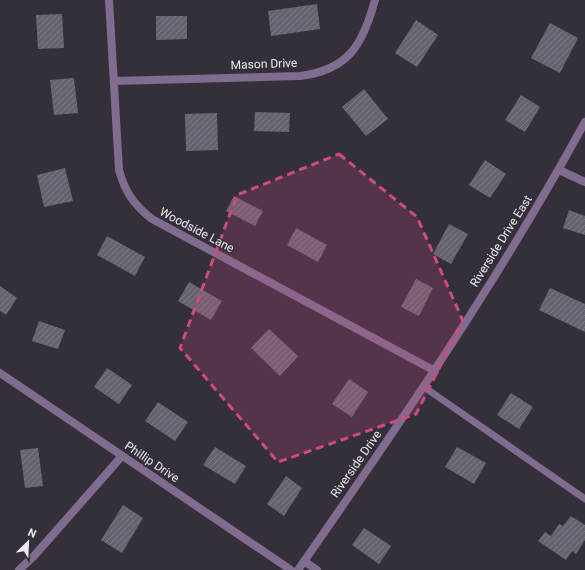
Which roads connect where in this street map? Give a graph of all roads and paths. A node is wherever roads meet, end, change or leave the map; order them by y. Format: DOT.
graph roads {
  1 [pos="109,0"];
  2 [pos="375,0"];
  3 [pos="114,81"];
  4 [pos="585,122"];
  5 [pos="559,170"];
  6 [pos="585,182"];
  7 [pos="435,371"];
  8 [pos="0,373"];
  9 [pos="424,387"];
  10 [pos="122,456"];
  11 [pos="585,499"];
  12 [pos="304,561"];
  13 [pos="19,570"];
  14 [pos="291,570"];
  15 [pos="298,570"];
  16 [pos="317,570"];
  1 -- 3 [label="street, Woodside Lane"];
  2 -- 3 [label="street, Mason Drive"];
  3 -- 7 [label="street, Woodside Lane"];
  4 -- 5 [label="street, Riverside Drive East"];
  5 -- 6 [label="street"];
  5 -- 7 [label="street, Riverside Drive East"];
  7 -- 9 [label="street, Riverside Drive"];
  8 -- 10 [label="street, Phillip Drive"];
  9 -- 11 [label="lane"];
  9 -- 12 [label="street, Riverside Drive"];
  10 -- 13 [label="street"];
  10 -- 14 [label="street, Phillip Drive"];
  12 -- 15 [label="street, Riverside Drive"];
  12 -- 16 [label="street"];
}
